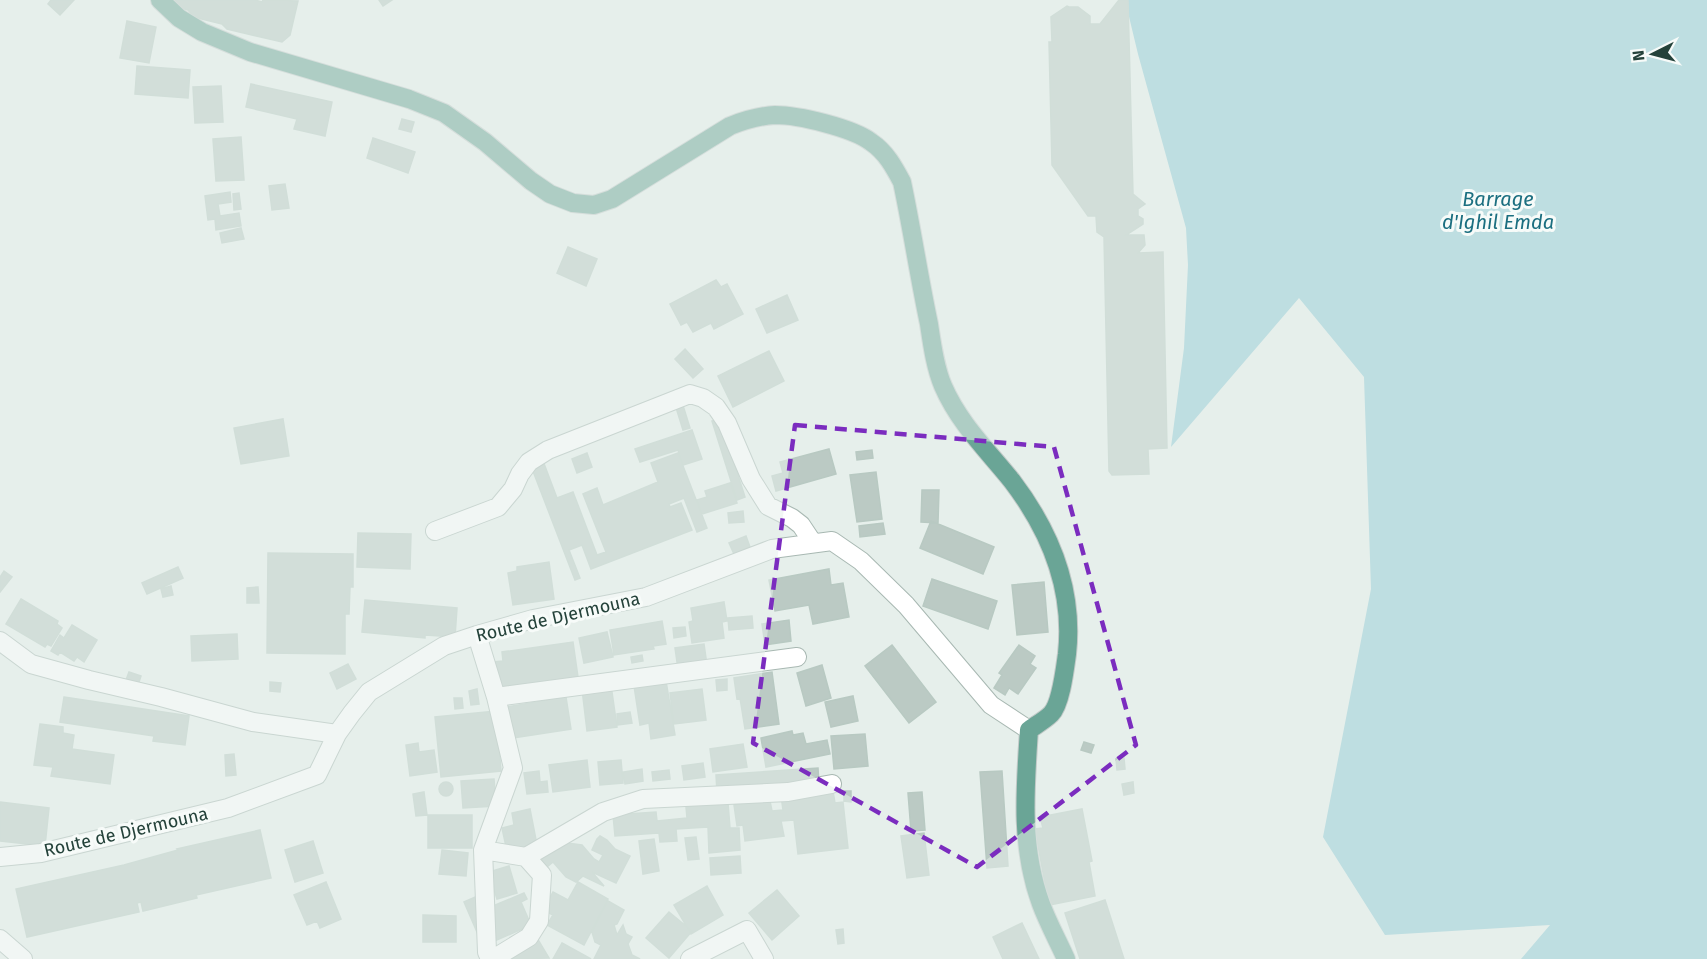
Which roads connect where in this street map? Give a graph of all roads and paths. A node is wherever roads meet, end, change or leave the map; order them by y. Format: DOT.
graph roads {
  1 [pos="160,0"];
  2 [pos="435,531"];
  3 [pos="813,543"];
  4 [pos="477,634"];
  5 [pos="1,642"];
  6 [pos="797,657"];
  7 [pos="496,697"];
  8 [pos="1029,730"];
  9 [pos="338,734"];
  10 [pos="832,784"];
  11 [pos="483,850"];
  12 [pos="0,857"];
  13 [pos="526,857"];
  14 [pos="0,939"];
  15 [pos="22,959"];
  16 [pos="491,959"];
  17 [pos="690,959"];
  18 [pos="764,959"];
  19 [pos="1066,959"];
  1 -- 8 [label="main road"];
  2 -- 3 [label="street"];
  3 -- 4 [label="street, Route de Djermouna"];
  3 -- 8 [label="street, Route de Djermouna"];
  4 -- 7 [label="street"];
  4 -- 9 [label="street, Route de Djermouna"];
  5 -- 9 [label="street"];
  6 -- 7 [label="street"];
  7 -- 11 [label="street"];
  8 -- 19 [label="main road"];
  9 -- 12 [label="street, Route de Djermouna"];
  10 -- 13 [label="street"];
  11 -- 13 [label="street"];
  11 -- 16 [label="street"];
  13 -- 16 [label="street"];
  14 -- 15 [label="street"];
  17 -- 18 [label="street"];
}
